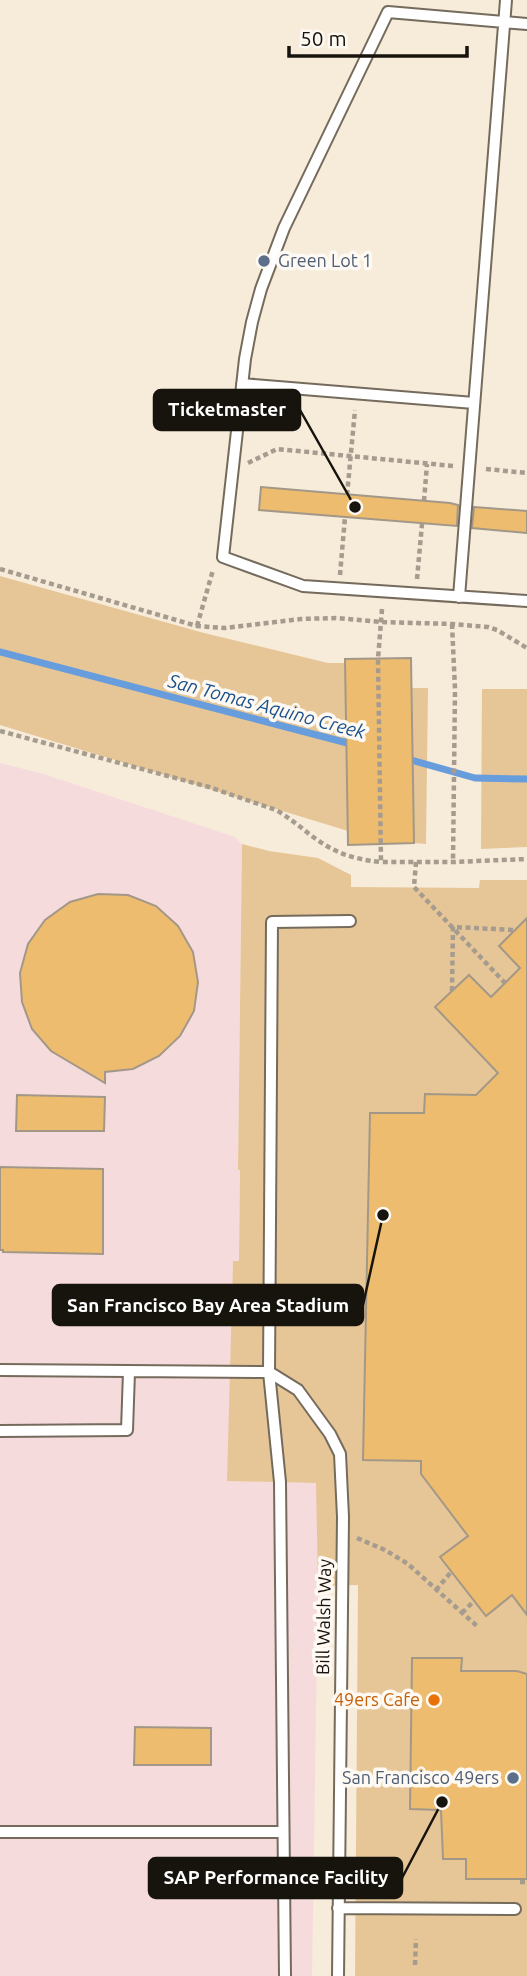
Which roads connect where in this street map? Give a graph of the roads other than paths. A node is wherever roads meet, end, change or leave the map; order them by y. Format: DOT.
graph roads {
  1 [pos="506,0"];
  2 [pos="504,22"];
  3 [pos="527,24"];
  4 [pos="242,384"];
  5 [pos="474,403"];
  6 [pos="459,597"];
  7 [pos="527,601"];
  8 [pos="350,921"];
  9 [pos="0,1370"];
  10 [pos="129,1372"];
  11 [pos="269,1372"];
  12 [pos="0,1431"];
  13 [pos="0,1832"];
  14 [pos="283,1832"];
  15 [pos="338,1908"];
  16 [pos="515,1909"];
  17 [pos="285,1976"];
  18 [pos="338,1976"];
  1 -- 2 [label="lane"];
  2 -- 3 [label="lane"];
  2 -- 4 [label="lane"];
  2 -- 5 [label="lane"];
  4 -- 5 [label="lane"];
  4 -- 6 [label="lane"];
  5 -- 6 [label="lane"];
  6 -- 7 [label="lane"];
  8 -- 11 [label="lane"];
  9 -- 10 [label="lane"];
  10 -- 11 [label="lane"];
  10 -- 12 [label="lane"];
  11 -- 14 [label="lane"];
  11 -- 15 [label="lane, Bill Walsh Way"];
  13 -- 14 [label="lane"];
  14 -- 17 [label="lane"];
  15 -- 16 [label="lane"];
  15 -- 18 [label="lane, Bill Walsh Way"];
}
